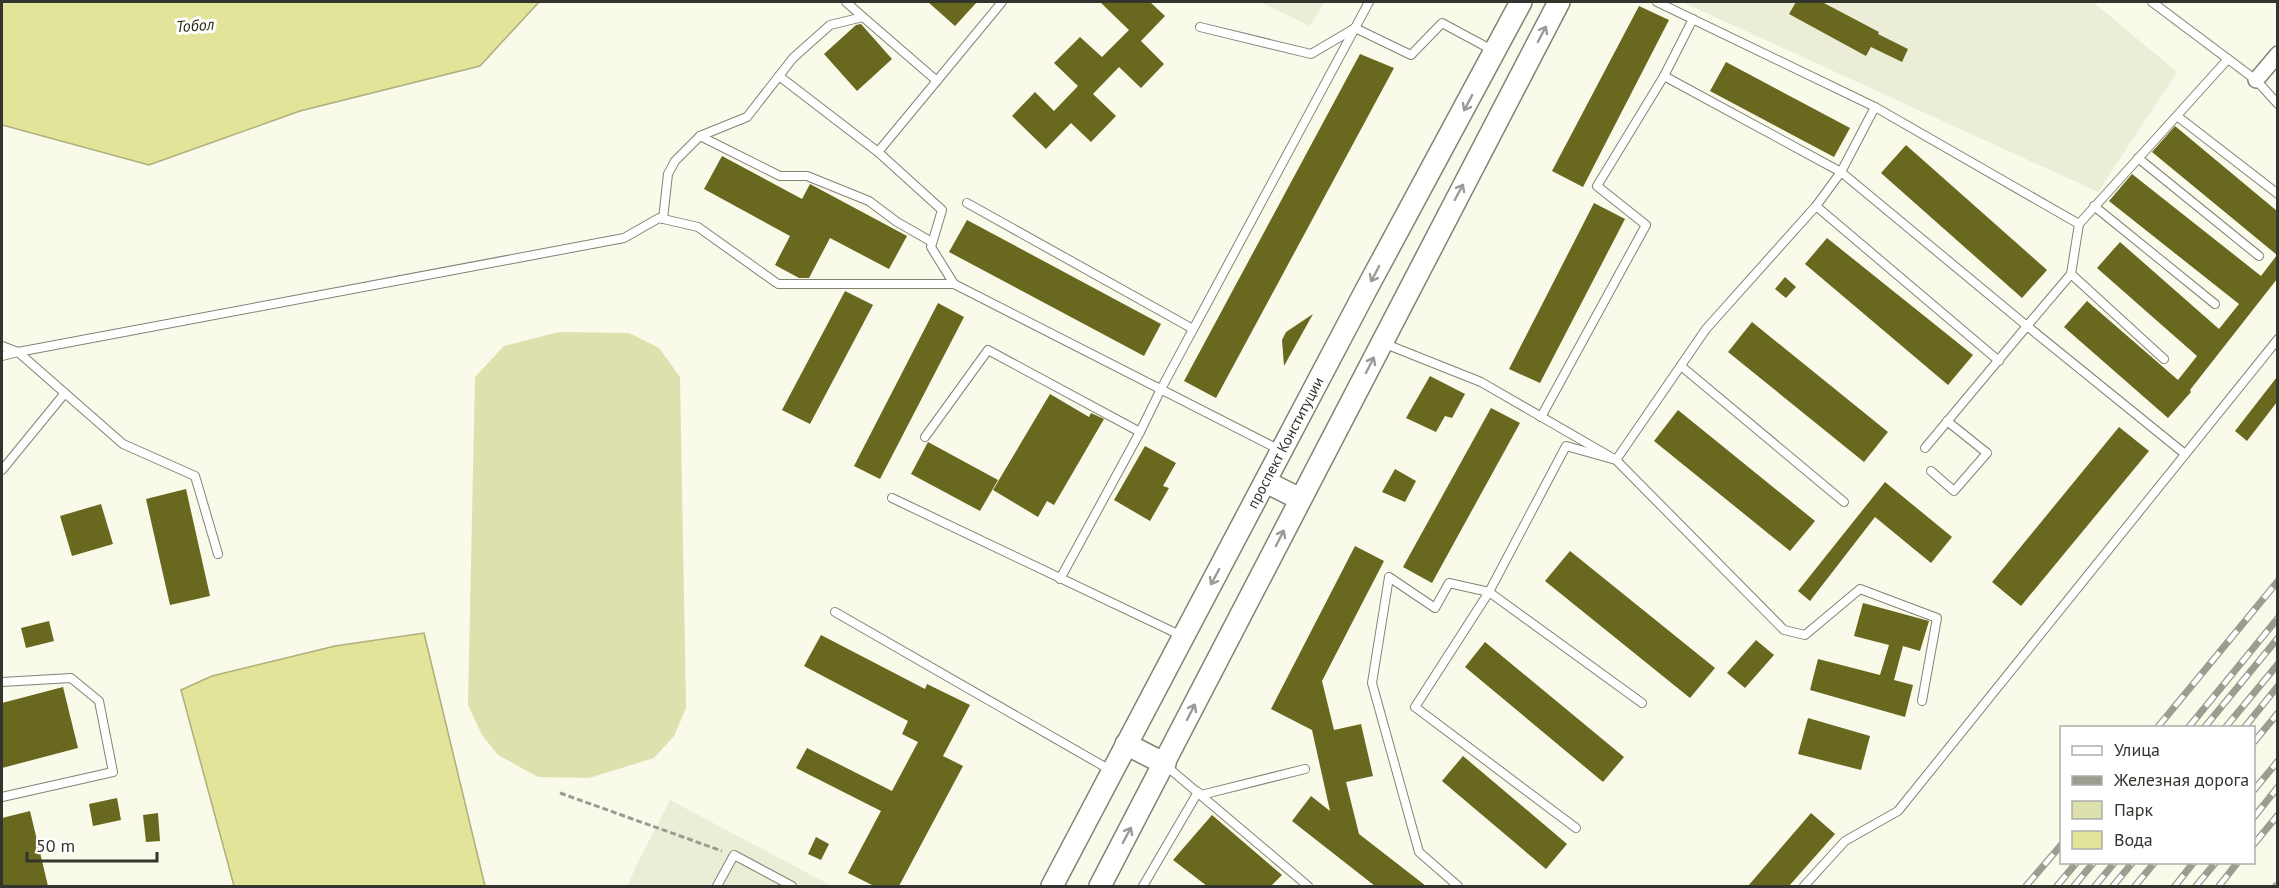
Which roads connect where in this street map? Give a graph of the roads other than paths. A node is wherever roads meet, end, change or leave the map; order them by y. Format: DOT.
graph roads {
  1 [pos="846,2"];
  2 [pos="1002,2"];
  3 [pos="1369,2"];
  4 [pos="1521,2"];
  5 [pos="1559,2"];
  6 [pos="1657,2"];
  7 [pos="2152,2"];
  8 [pos="863,17"];
  9 [pos="1693,19"];
  10 [pos="1200,27"];
  11 [pos="1355,28"];
  12 [pos="1496,51"];
  13 [pos="2277,54"];
  14 [pos="2228,59"];
  15 [pos="1525,67"];
  16 [pos="779,76"];
  17 [pos="1664,76"];
  18 [pos="2256,80"];
  19 [pos="937,81"];
  20 [pos="2277,104"];
  21 [pos="1875,107"];
  22 [pos="2177,116"];
  23 [pos="700,136"];
  24 [pos="878,152"];
  25 [pos="2138,159"];
  26 [pos="1841,172"];
  27 [pos="2277,194"];
  28 [pos="967,203"];
  29 [pos="1816,206"];
  30 [pos="2094,207"];
  31 [pos="663,219"];
  32 [pos="2079,224"];
  33 [pos="932,242"];
  34 [pos="2259,256"];
  35 [pos="2071,274"];
  36 [pos="954,284"];
  37 [pos="2215,304"];
  38 [pos="2027,326"];
  39 [pos="1193,328"];
  40 [pos="2277,339"];
  41 [pos="1382,342"];
  42 [pos="2,346"];
  43 [pos="18,352"];
  44 [pos="2,356"];
  45 [pos="2164,359"];
  46 [pos="1999,361"];
  47 [pos="1681,366"];
  48 [pos="1161,389"];
  49 [pos="65,393"];
  50 [pos="1541,417"];
  51 [pos="1947,421"];
  52 [pos="1140,432"];
  53 [pos="925,437"];
  54 [pos="1925,447"];
  55 [pos="1282,451"];
  56 [pos="2185,454"];
  57 [pos="1616,460"];
  58 [pos="2,470"];
  59 [pos="1931,471"];
  60 [pos="1266,482"];
  61 [pos="892,498"];
  62 [pos="1300,499"];
  63 [pos="1844,502"];
  64 [pos="218,554"];
  65 [pos="1060,579"];
  66 [pos="1489,592"];
  67 [pos="835,612"];
  68 [pos="1183,637"];
  69 [pos="2,682"];
  70 [pos="1922,701"];
  71 [pos="1642,703"];
  72 [pos="1126,744"];
  73 [pos="1165,764"];
  74 [pos="1305,769"];
  75 [pos="1112,771"];
  76 [pos="1199,794"];
  77 [pos="2,796"];
  78 [pos="1576,828"];
  79 [pos="1303,885"];
  80 [pos="717,886"];
  81 [pos="792,886"];
  82 [pos="1052,886"];
  83 [pos="1100,886"];
  84 [pos="1143,886"];
  85 [pos="1458,886"];
  86 [pos="1804,886"];
  1 -- 8 [label="lane"];
  2 -- 19 [label="lane"];
  3 -- 11 [label="lane"];
  4 -- 12 [label="main road, проспект Конституции"];
  15 -- 5 [label="main road, one-way"];
  6 -- 9 [label="lane"];
  7 -- 14 [label="lane"];
  8 -- 16 [label="lane"];
  8 -- 19 [label="lane"];
  9 -- 17 [label="lane"];
  9 -- 21 [label="lane"];
  10 -- 11 [label="lane"];
  11 -- 12 [label="lane"];
  11 -- 39 [label="lane"];
  12 -- 15 [label="main road"];
  12 -- 55 [label="main road, проспект Конституции, one-way"];
  13 -- 18 [label="street"];
  14 -- 18 [label="lane"];
  14 -- 22 [label="lane"];
  41 -- 15 [label="main road, one-way"];
  16 -- 23 [label="lane"];
  16 -- 24 [label="lane"];
  17 -- 26 [label="lane"];
  17 -- 50 [label="lane"];
  18 -- 20 [label="lane"];
  19 -- 24 [label="lane"];
  21 -- 26 [label="lane"];
  21 -- 32 [label="lane"];
  22 -- 25 [label="lane"];
  22 -- 27 [label="lane"];
  23 -- 31 [label="lane"];
  23 -- 33 [label="lane"];
  24 -- 33 [label="lane"];
  25 -- 30 [label="lane"];
  25 -- 34 [label="lane"];
  26 -- 29 [label="lane"];
  26 -- 38 [label="lane"];
  28 -- 39 [label="lane"];
  29 -- 46 [label="lane"];
  29 -- 47 [label="lane"];
  30 -- 32 [label="lane"];
  30 -- 37 [label="lane"];
  31 -- 36 [label="lane"];
  31 -- 43 [label="lane"];
  32 -- 35 [label="lane"];
  33 -- 36 [label="lane"];
  35 -- 38 [label="lane"];
  35 -- 45 [label="lane"];
  36 -- 48 [label="lane"];
  38 -- 46 [label="lane"];
  38 -- 56 [label="lane"];
  39 -- 48 [label="lane"];
  40 -- 56 [label="lane"];
  41 -- 50 [label="lane"];
  62 -- 41 [label="main road, one-way"];
  42 -- 43 [label="lane"];
  43 -- 44 [label="lane"];
  43 -- 49 [label="lane"];
  46 -- 51 [label="lane"];
  47 -- 57 [label="lane"];
  47 -- 63 [label="lane"];
  48 -- 52 [label="lane"];
  48 -- 55 [label="lane"];
  49 -- 58 [label="lane"];
  49 -- 64 [label="lane"];
  50 -- 57 [label="lane"];
  51 -- 54 [label="lane"];
  51 -- 59 [label="lane"];
  52 -- 53 [label="lane"];
  52 -- 65 [label="lane"];
  55 -- 60 [label="main road, проспект Конституции"];
  56 -- 86 [label="lane"];
  57 -- 66 [label="lane"];
  57 -- 70 [label="lane"];
  60 -- 62 [label="main road"];
  60 -- 68 [label="main road, проспект Конституции, one-way"];
  61 -- 65 [label="lane"];
  73 -- 62 [label="main road, one-way"];
  65 -- 68 [label="lane"];
  66 -- 71 [label="lane"];
  66 -- 78 [label="lane"];
  66 -- 85 [label="lane"];
  67 -- 75 [label="lane"];
  68 -- 72 [label="main road, проспект Конституции"];
  69 -- 77 [label="lane"];
  72 -- 73 [label="main road"];
  72 -- 75 [label="main road, проспект Конституции"];
  73 -- 76 [label="lane"];
  83 -- 73 [label="main road, one-way"];
  74 -- 76 [label="lane"];
  75 -- 82 [label="main road, проспект Конституции"];
  76 -- 79 [label="lane"];
  76 -- 84 [label="lane"];
  80 -- 81 [label="lane"];
}
